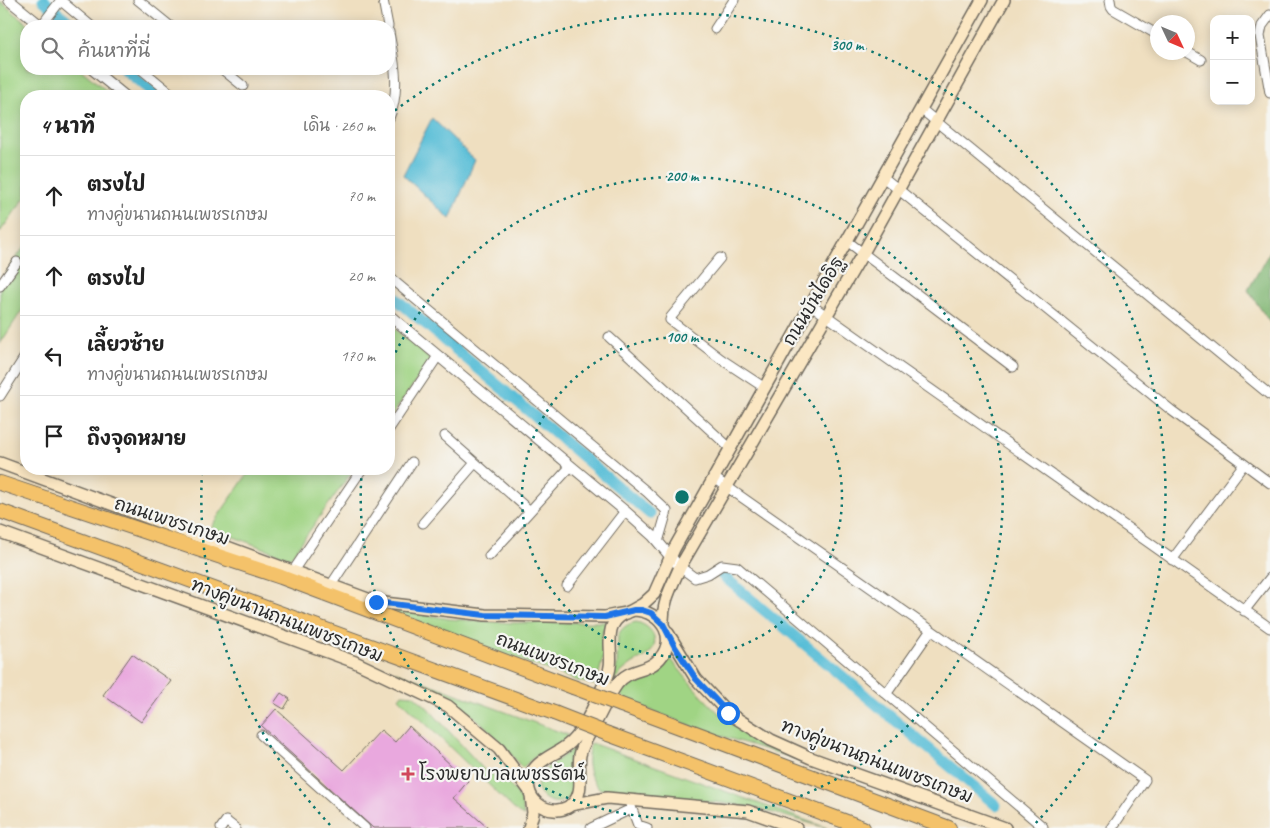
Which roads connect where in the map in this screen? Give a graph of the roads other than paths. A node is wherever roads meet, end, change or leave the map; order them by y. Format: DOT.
graph roads {
  1 [pos="9,0"];
  2 [pos="138,0"];
  3 [pos="383,0"];
  4 [pos="734,0"];
  5 [pos="982,0"];
  6 [pos="1004,0"];
  7 [pos="1110,0"];
  8 [pos="60,1"];
  9 [pos="1270,15"];
  10 [pos="36,20"];
  11 [pos="45,20"];
  12 [pos="84,20"];
  13 [pos="163,20"];
  14 [pos="387,20"];
  15 [pos="715,29"];
  16 [pos="1150,30"];
  17 [pos="1195,57"];
  18 [pos="1201,60"];
  19 [pos="395,66"];
  20 [pos="99,75"];
  21 [pos="148,75"];
  22 [pos="229,75"];
  23 [pos="243,86"];
  24 [pos="118,90"];
  25 [pos="167,90"];
  26 [pos="1270,94"];
  27 [pos="395,95"];
  28 [pos="921,109"];
  29 [pos="936,120"];
  30 [pos="883,177"];
  31 [pos="898,190"];
  32 [pos="847,241"];
  33 [pos="862,253"];
  34 [pos="720,258"];
  35 [pos="17,262"];
  36 [pos="395,282"];
  37 [pos="0,286"];
  38 [pos="811,305"];
  39 [pos="826,315"];
  40 [pos="395,320"];
  41 [pos="609,337"];
  42 [pos="438,356"];
  43 [pos="20,364"];
  44 [pos="1013,367"];
  45 [pos="765,388"];
  46 [pos="1270,395"];
  47 [pos="0,396"];
  48 [pos="395,420"];
  49 [pos="445,436"];
  50 [pos="731,449"];
  51 [pos="412,462"];
  52 [pos="475,462"];
  53 [pos="0,463"];
  54 [pos="1244,464"];
  55 [pos="571,466"];
  56 [pos="20,470"];
  57 [pos="33,475"];
  58 [pos="358,475"];
  59 [pos="713,477"];
  60 [pos="0,483"];
  61 [pos="1270,483"];
  62 [pos="726,486"];
  63 [pos="0,510"];
  64 [pos="530,511"];
  65 [pos="624,511"];
  66 [pos="423,523"];
  67 [pos="0,532"];
  68 [pos="658,542"];
  69 [pos="489,556"];
  70 [pos="670,557"];
  71 [pos="1172,560"];
  72 [pos="680,567"];
  73 [pos="293,571"];
  74 [pos="1270,578"];
  75 [pos="330,585"];
  76 [pos="567,586"];
  77 [pos="1244,611"];
  78 [pos="627,613"];
  79 [pos="664,627"];
  80 [pos="1270,628"];
  81 [pos="931,630"];
  82 [pos="887,693"];
  83 [pos="261,735"];
  84 [pos="530,793"];
  85 [pos="630,804"];
  86 [pos="570,805"];
  87 [pos="556,811"];
  88 [pos="530,827"];
  89 [pos="221,828"];
  90 [pos="235,828"];
  91 [pos="365,828"];
  92 [pos="591,828"];
  93 [pos="647,828"];
  94 [pos="796,828"];
  95 [pos="863,828"];
  96 [pos="949,828"];
  97 [pos="1004,828"];
  98 [pos="1042,828"];
  99 [pos="1112,828"];
  1 -- 10 [label="street"];
  2 -- 13 [label="street"];
  3 -- 14 [label="street"];
  4 -- 15 [label="street"];
  5 -- 28 [label="main road, ถนนบันไดอิฐ"];
  6 -- 29 [label="main road, ถนนบันไดอิฐ"];
  7 -- 16 [label="street"];
  8 -- 11 [label="street"];
  8 -- 12 [label="street"];
  9 -- 26 [label="street"];
  17 -- 18 [label="street"];
  19 -- 27 [label="street"];
  20 -- 24 [label="street"];
  21 -- 25 [label="street"];
  22 -- 23 [label="street"];
  28 -- 29 [label="street"];
  28 -- 30 [label="main road, ถนนบันไดอิฐ"];
  29 -- 31 [label="main road, ถนนบันไดอิฐ"];
  29 -- 46 [label="street"];
  30 -- 31 [label="street"];
  30 -- 32 [label="main road, ถนนบันไดอิฐ"];
  31 -- 33 [label="main road, ถนนบันไดอิฐ"];
  31 -- 54 [label="street"];
  32 -- 33 [label="street"];
  32 -- 38 [label="main road, ถนนบันไดอิฐ"];
  33 -- 39 [label="main road, ถนนบันไดอิฐ"];
  33 -- 44 [label="street"];
  34 -- 45 [label="street"];
  35 -- 37 [label="street"];
  36 -- 68 [label="street"];
  38 -- 39 [label="street"];
  38 -- 45 [label="main road, ถนนบันไดอิฐ"];
  39 -- 62 [label="main road, ถนนบันไดอิฐ"];
  39 -- 71 [label="street"];
  40 -- 42 [label="street"];
  41 -- 50 [label="street"];
  42 -- 48 [label="street"];
  42 -- 55 [label="street"];
  43 -- 47 [label="street"];
  45 -- 50 [label="main road, ถนนบันไดอิฐ"];
  49 -- 52 [label="street"];
  50 -- 59 [label="main road, ถนนบันไดอิฐ"];
  51 -- 75 [label="street"];
  52 -- 64 [label="street"];
  52 -- 66 [label="street"];
  53 -- 56 [label="main road"];
  54 -- 61 [label="street"];
  54 -- 71 [label="street"];
  55 -- 64 [label="street"];
  55 -- 65 [label="street"];
  57 -- 73 [label="main road"];
  58 -- 73 [label="street"];
  59 -- 62 [label="street"];
  59 -- 70 [label="main road, ถนนบันไดอิฐ"];
  60 -- 96 [label="highway, ถนนเพชรเกษม, bridge"];
  62 -- 72 [label="main road, ถนนบันไดอิฐ"];
  62 -- 81 [label="street"];
  63 -- 95 [label="highway, bridge"];
  64 -- 69 [label="street"];
  65 -- 68 [label="street"];
  65 -- 76 [label="street"];
  67 -- 84 [label="main road, ทางคู่ขนานถนนเพชรเกษม"];
  68 -- 70 [label="street"];
  70 -- 72 [label="street"];
  70 -- 78 [label="main road, ถนนบันไดอิฐ"];
  71 -- 77 [label="street"];
  72 -- 79 [label="main road, ถนนบันไดอิฐ"];
  72 -- 82 [label="street"];
  73 -- 75 [label="main road"];
  74 -- 77 [label="street"];
  75 -- 78 [label="main road"];
  77 -- 80 [label="street"];
  78 -- 79 [label="main road"];
  78 -- 84 [label="main road"];
  79 -- 86 [label="main road, ถนนบันไดอิฐ"];
  79 -- 97 [label="main road, ทางคู่ขนานถนนเพชรเกษม"];
  81 -- 82 [label="street"];
  81 -- 99 [label="street"];
  82 -- 98 [label="street"];
  83 -- 91 [label="street"];
  84 -- 87 [label="main road, ทางคู่ขนานถนนเพชรเกษม"];
  84 -- 88 [label="main road"];
  85 -- 86 [label="main road"];
  85 -- 92 [label="street"];
  85 -- 93 [label="street"];
  85 -- 94 [label="main road"];
  86 -- 87 [label="main road"];
  87 -- 88 [label="main road"];
  89 -- 90 [label="street"];
}
